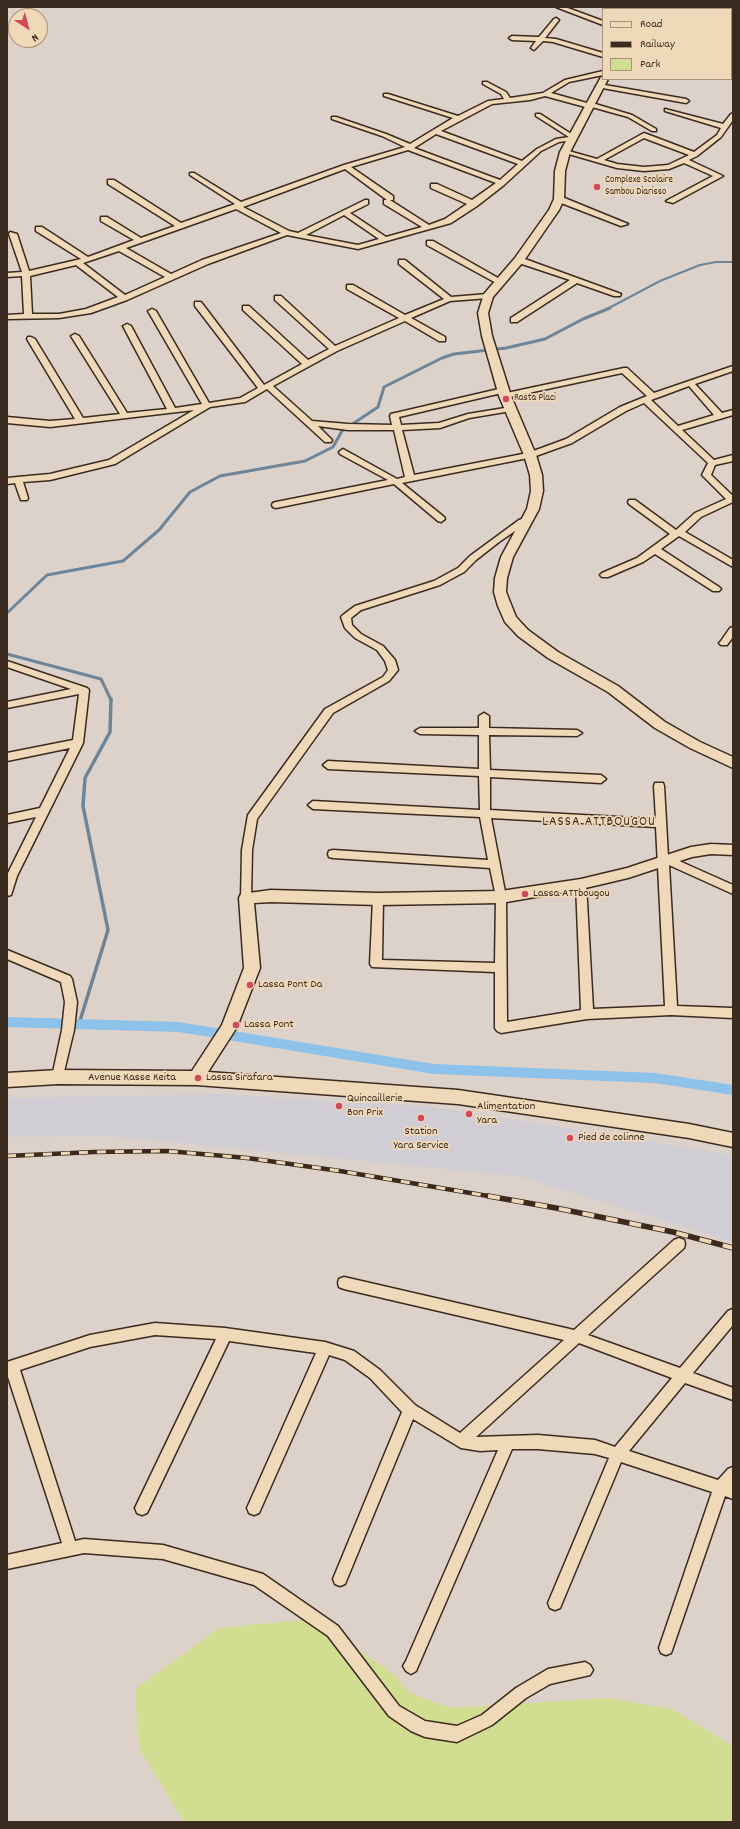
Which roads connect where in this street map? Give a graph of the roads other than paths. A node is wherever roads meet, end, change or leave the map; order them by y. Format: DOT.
graph roads {
  1 [pos="559,7"];
  2 [pos="556,20"];
  3 [pos="602,23"];
  4 [pos="512,38"];
  5 [pos="542,38"];
  6 [pos="534,48"];
  7 [pos="602,55"];
  8 [pos="602,74"];
  9 [pos="601,82"];
  10 [pos="485,83"];
  11 [pos="545,94"];
  12 [pos="386,95"];
  13 [pos="508,100"];
  14 [pos="686,101"];
  15 [pos="589,105"];
  16 [pos="667,110"];
  17 [pos="538,115"];
  18 [pos="733,115"];
  19 [pos="334,118"];
  20 [pos="459,118"];
  21 [pos="725,127"];
  22 [pos="654,130"];
  23 [pos="436,132"];
  24 [pos="572,138"];
  25 [pos="409,147"];
  26 [pos="565,152"];
  27 [pos="696,155"];
  28 [pos="684,160"];
  29 [pos="598,161"];
  30 [pos="524,164"];
  31 [pos="346,166"];
  32 [pos="192,174"];
  33 [pos="111,182"];
  34 [pos="501,183"];
  35 [pos="434,186"];
  36 [pos="559,200"];
  37 [pos="670,201"];
  38 [pos="365,202"];
  39 [pos="474,204"];
  40 [pos="240,206"];
  41 [pos="344,212"];
  42 [pos="104,219"];
  43 [pos="624,224"];
  44 [pos="180,226"];
  45 [pos="428,228"];
  46 [pos="39,229"];
  47 [pos="287,233"];
  48 [pos="13,234"];
  49 [pos="300,235"];
  50 [pos="139,240"];
  51 [pos="385,240"];
  52 [pos="430,243"];
  53 [pos="120,248"];
  54 [pos="87,260"];
  55 [pos="519,260"];
  56 [pos="402,262"];
  57 [pos="78,263"];
  58 [pos="7,274"];
  59 [pos="26,274"];
  60 [pos="171,277"];
  61 [pos="576,280"];
  62 [pos="501,282"];
  63 [pos="350,287"];
  64 [pos="617,294"];
  65 [pos="488,296"];
  66 [pos="124,298"];
  67 [pos="278,298"];
  68 [pos="449,299"];
  69 [pos="198,304"];
  70 [pos="246,308"];
  71 [pos="152,311"];
  72 [pos="28,316"];
  73 [pos="7,317"];
  74 [pos="405,318"];
  75 [pos="514,320"];
  76 [pos="127,326"];
  77 [pos="75,336"];
  78 [pos="31,339"];
  79 [pos="442,339"];
  80 [pos="334,349"];
  81 [pos="307,364"];
  82 [pos="733,368"];
  83 [pos="691,384"];
  84 [pos="265,388"];
  85 [pos="504,393"];
  86 [pos="649,398"];
  87 [pos="207,406"];
  88 [pos="511,409"];
  89 [pos="172,411"];
  90 [pos="733,412"];
  91 [pos="125,416"];
  92 [pos="720,416"];
  93 [pos="7,420"];
  94 [pos="80,420"];
  95 [pos="309,423"];
  96 [pos="397,428"];
  97 [pos="676,429"];
  98 [pos="328,440"];
  99 [pos="343,452"];
  100 [pos="530,455"];
  101 [pos="733,458"];
  102 [pos="712,463"];
  103 [pos="410,478"];
  104 [pos="18,480"];
  105 [pos="7,481"];
  106 [pos="395,481"];
  107 [pos="24,498"];
  108 [pos="732,499"];
  109 [pos="632,502"];
  110 [pos="276,505"];
  111 [pos="441,519"];
  112 [pos="528,520"];
  113 [pos="678,533"];
  114 [pos="654,549"];
  115 [pos="733,564"];
  116 [pos="606,575"];
  117 [pos="716,589"];
  118 [pos="733,630"];
  119 [pos="724,643"];
  120 [pos="7,664"];
  121 [pos="84,690"];
  122 [pos="7,705"];
  123 [pos="484,716"];
  124 [pos="420,730"];
  125 [pos="484,732"];
  126 [pos="577,733"];
  127 [pos="78,743"];
  128 [pos="7,757"];
  129 [pos="733,763"];
  130 [pos="328,765"];
  131 [pos="484,773"];
  132 [pos="601,779"];
  133 [pos="659,786"];
  134 [pos="313,805"];
  135 [pos="45,811"];
  136 [pos="485,814"];
  137 [pos="7,819"];
  138 [pos="661,823"];
  139 [pos="733,850"];
  140 [pos="333,854"];
  141 [pos="665,861"];
  142 [pos="493,864"];
  143 [pos="10,877"];
  144 [pos="581,884"];
  145 [pos="733,890"];
  146 [pos="7,892"];
  147 [pos="501,897"];
  148 [pos="246,898"];
  149 [pos="378,899"];
  150 [pos="7,954"];
  151 [pos="500,968"];
  152 [pos="671,1010"];
  153 [pos="733,1013"];
  154 [pos="587,1014"];
  155 [pos="58,1077"];
  156 [pos="196,1078"];
  157 [pos="7,1080"];
  158 [pos="733,1140"];
  159 [pos="679,1244"];
  160 [pos="344,1283"];
  161 [pos="733,1315"];
  162 [pos="225,1334"];
  163 [pos="578,1337"];
  164 [pos="325,1348"];
  165 [pos="9,1367"];
  166 [pos="682,1376"];
  167 [pos="733,1394"];
  168 [pos="410,1410"];
  169 [pos="461,1442"];
  170 [pos="508,1442"];
  171 [pos="618,1454"];
  172 [pos="733,1474"];
  173 [pos="727,1490"];
  174 [pos="142,1508"];
  175 [pos="254,1508"];
  176 [pos="71,1549"];
  177 [pos="7,1562"];
  178 [pos="340,1579"];
  179 [pos="555,1603"];
  180 [pos="666,1648"];
  181 [pos="411,1666"];
  182 [pos="585,1670"];
  1 -- 3 [label="street"];
  2 -- 5 [label="street"];
  4 -- 5 [label="street"];
  5 -- 6 [label="street"];
  5 -- 7 [label="street"];
  8 -- 11 [label="street"];
  9 -- 14 [label="street"];
  9 -- 15 [label="street"];
  10 -- 13 [label="street"];
  11 -- 13 [label="street"];
  11 -- 15 [label="street"];
  12 -- 20 [label="street"];
  13 -- 20 [label="street"];
  15 -- 22 [label="street"];
  15 -- 24 [label="street"];
  16 -- 21 [label="street"];
  17 -- 24 [label="street"];
  18 -- 21 [label="street"];
  19 -- 25 [label="street"];
  20 -- 23 [label="street"];
  21 -- 27 [label="street"];
  23 -- 25 [label="street"];
  23 -- 30 [label="street"];
  24 -- 26 [label="street"];
  24 -- 30 [label="street"];
  25 -- 31 [label="street"];
  25 -- 34 [label="street"];
  26 -- 29 [label="street"];
  26 -- 36 [label="street"];
  27 -- 28 [label="street"];
  27 -- 29 [label="street"];
  28 -- 29 [label="street"];
  28 -- 37 [label="street"];
  30 -- 34 [label="street"];
  31 -- 40 [label="street"];
  31 -- 45 [label="street"];
  32 -- 40 [label="street"];
  33 -- 44 [label="street"];
  34 -- 39 [label="street"];
  35 -- 39 [label="street"];
  36 -- 43 [label="street"];
  36 -- 55 [label="street"];
  38 -- 41 [label="street"];
  39 -- 45 [label="street"];
  40 -- 44 [label="street"];
  40 -- 47 [label="street"];
  41 -- 49 [label="street"];
  41 -- 51 [label="street"];
  42 -- 50 [label="street"];
  44 -- 50 [label="street"];
  45 -- 51 [label="street"];
  46 -- 54 [label="street"];
  47 -- 49 [label="street"];
  47 -- 60 [label="street"];
  48 -- 59 [label="street"];
  49 -- 51 [label="street"];
  50 -- 53 [label="street"];
  52 -- 62 [label="street"];
  53 -- 54 [label="street"];
  53 -- 60 [label="street"];
  54 -- 57 [label="street"];
  55 -- 61 [label="street"];
  55 -- 62 [label="street"];
  56 -- 68 [label="street"];
  57 -- 59 [label="street"];
  57 -- 66 [label="street"];
  58 -- 59 [label="street"];
  59 -- 72 [label="street"];
  60 -- 66 [label="street"];
  61 -- 64 [label="street"];
  61 -- 75 [label="street"];
  62 -- 65 [label="street"];
  63 -- 74 [label="street"];
  65 -- 68 [label="street"];
  65 -- 85 [label="street"];
  66 -- 72 [label="street"];
  67 -- 80 [label="street"];
  68 -- 74 [label="street"];
  69 -- 84 [label="street"];
  70 -- 81 [label="street"];
  71 -- 87 [label="street"];
  72 -- 73 [label="street"];
  74 -- 79 [label="street"];
  74 -- 80 [label="street"];
  76 -- 89 [label="street"];
  77 -- 91 [label="street"];
  78 -- 94 [label="street"];
  80 -- 81 [label="street"];
  81 -- 84 [label="street"];
  82 -- 83 [label="street"];
  83 -- 86 [label="street"];
  83 -- 92 [label="street"];
  84 -- 87 [label="street"];
  84 -- 95 [label="street"];
  85 -- 86 [label="street"];
  85 -- 88 [label="street"];
  85 -- 96 [label="street"];
  86 -- 97 [label="street"];
  86 -- 100 [label="street"];
  87 -- 89 [label="street"];
  87 -- 104 [label="street"];
  88 -- 96 [label="street"];
  88 -- 100 [label="street"];
  89 -- 91 [label="street"];
  90 -- 92 [label="street"];
  91 -- 94 [label="street"];
  92 -- 97 [label="street"];
  93 -- 94 [label="street"];
  95 -- 96 [label="street"];
  95 -- 98 [label="street"];
  96 -- 103 [label="street"];
  97 -- 102 [label="street"];
  99 -- 106 [label="street"];
  100 -- 103 [label="street"];
  100 -- 112 [label="street"];
  101 -- 102 [label="street"];
  102 -- 108 [label="street"];
  103 -- 106 [label="street"];
  104 -- 105 [label="street"];
  104 -- 107 [label="street"];
  106 -- 110 [label="street"];
  106 -- 111 [label="street"];
  108 -- 113 [label="street"];
  109 -- 113 [label="street"];
  112 -- 129 [label="street"];
  112 -- 148 [label="street"];
  113 -- 114 [label="street"];
  113 -- 115 [label="street"];
  114 -- 116 [label="street"];
  114 -- 117 [label="street"];
  118 -- 119 [label="street"];
  120 -- 121 [label="street"];
  121 -- 122 [label="street"];
  121 -- 127 [label="street"];
  123 -- 125 [label="street"];
  124 -- 125 [label="street"];
  125 -- 126 [label="street"];
  125 -- 131 [label="street"];
  127 -- 128 [label="street"];
  127 -- 135 [label="street"];
  130 -- 131 [label="street"];
  131 -- 132 [label="street"];
  131 -- 136 [label="street"];
  133 -- 138 [label="street"];
  134 -- 136 [label="street"];
  135 -- 137 [label="street"];
  135 -- 143 [label="street"];
  136 -- 138 [label="street"];
  136 -- 142 [label="street"];
  138 -- 141 [label="street"];
  139 -- 141 [label="street"];
  140 -- 142 [label="street"];
  141 -- 144 [label="street"];
  141 -- 145 [label="street"];
  141 -- 152 [label="street"];
  142 -- 147 [label="street"];
  143 -- 146 [label="street"];
  144 -- 147 [label="street"];
  144 -- 154 [label="street"];
  147 -- 149 [label="street"];
  147 -- 151 [label="street"];
  148 -- 149 [label="street"];
  148 -- 156 [label="street"];
  149 -- 151 [label="street"];
  150 -- 155 [label="street"];
  151 -- 154 [label="street"];
  152 -- 153 [label="street"];
  152 -- 154 [label="street"];
  155 -- 156 [label="street, Avenue Kasse Keita"];
  155 -- 157 [label="street, Avenue Kasse Keita"];
  156 -- 158 [label="street, Avenue Kasse Keita"];
  159 -- 163 [label="street"];
  160 -- 163 [label="street"];
  161 -- 166 [label="street"];
  162 -- 164 [label="street"];
  162 -- 165 [label="street"];
  162 -- 174 [label="street"];
  163 -- 166 [label="street"];
  163 -- 169 [label="street"];
  164 -- 168 [label="street"];
  164 -- 175 [label="street"];
  165 -- 176 [label="street"];
  166 -- 167 [label="street"];
  166 -- 171 [label="street"];
  168 -- 169 [label="street"];
  168 -- 178 [label="street"];
  169 -- 170 [label="street"];
  170 -- 171 [label="street"];
  170 -- 181 [label="street"];
  171 -- 173 [label="street"];
  171 -- 179 [label="street"];
  172 -- 173 [label="street"];
  173 -- 180 [label="street"];
  176 -- 177 [label="street"];
  176 -- 182 [label="street"];
}
